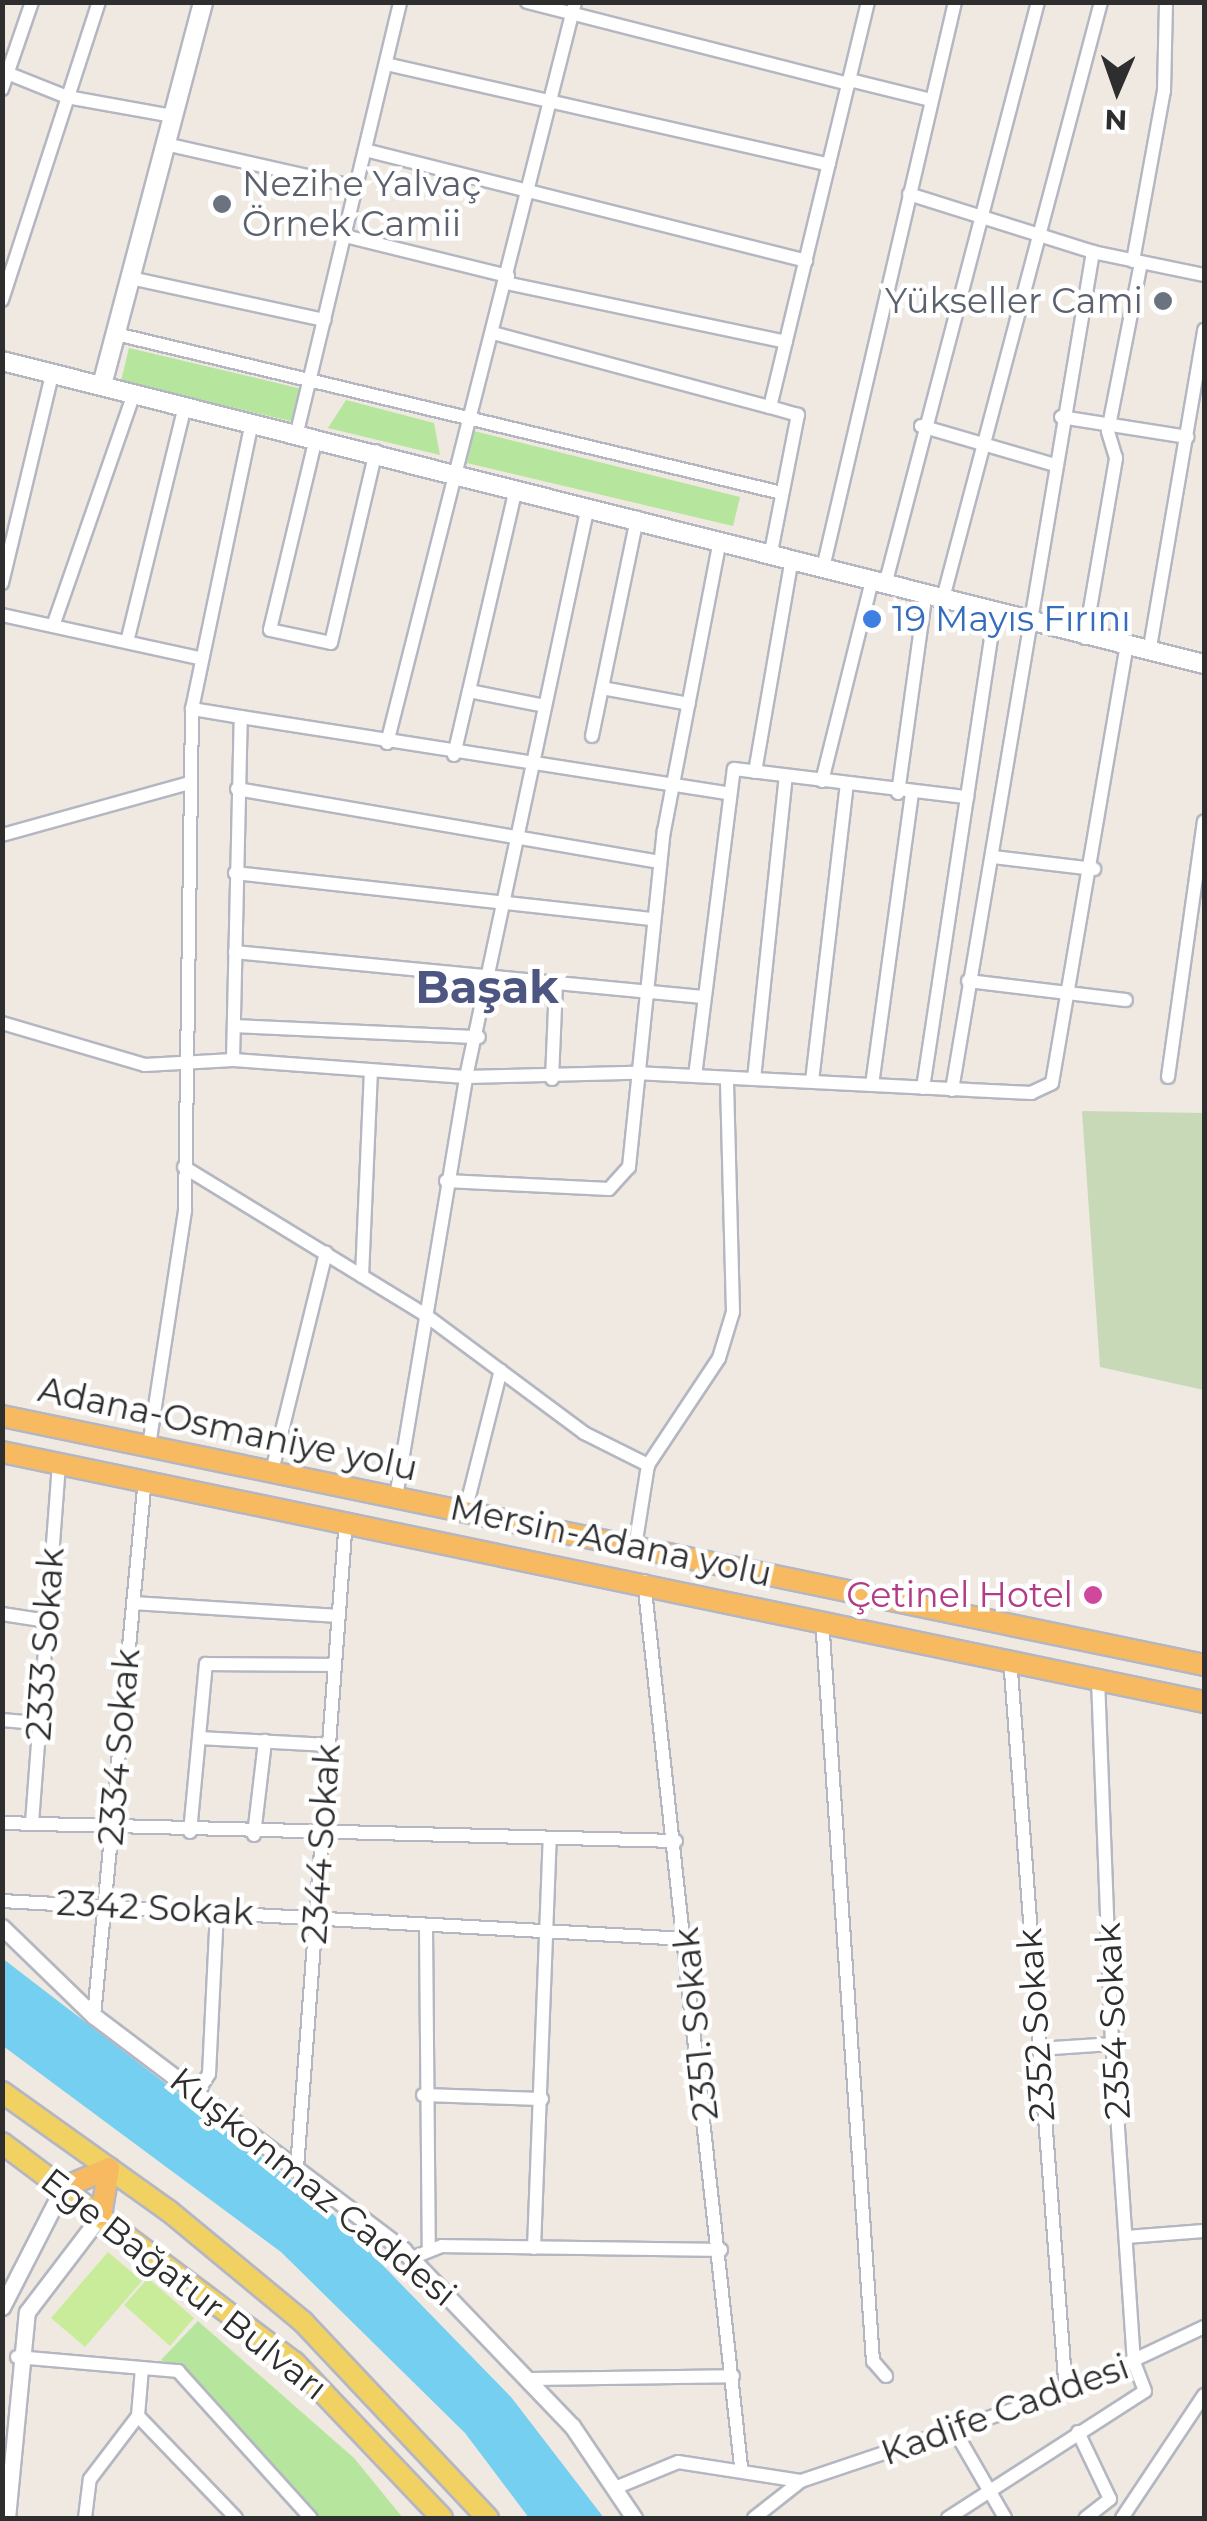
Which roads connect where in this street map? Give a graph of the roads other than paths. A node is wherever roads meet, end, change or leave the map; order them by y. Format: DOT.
graph roads {
  1 [pos="32,2"];
  2 [pos="99,2"];
  3 [pos="203,2"];
  4 [pos="400,2"];
  5 [pos="527,2"];
  6 [pos="868,2"];
  7 [pos="955,2"];
  8 [pos="1038,2"];
  9 [pos="1101,2"];
  10 [pos="1166,2"];
  11 [pos="574,8"];
  12 [pos="386,64"];
  13 [pos="8,73"];
  14 [pos="849,82"];
  15 [pos="2,89"];
  16 [pos="67,97"];
  17 [pos="932,100"];
  18 [pos="552,101"];
  19 [pos="173,116"];
  20 [pos="166,144"];
  21 [pos="366,150"];
  22 [pos="829,165"];
  23 [pos="356,187"];
  24 [pos="531,188"];
  25 [pos="909,194"];
  26 [pos="979,216"];
  27 [pos="345,236"];
  28 [pos="1040,236"];
  29 [pos="1093,252"];
  30 [pos="806,261"];
  31 [pos="1137,262"];
  32 [pos="1204,275"];
  33 [pos="130,278"];
  34 [pos="507,280"];
  35 [pos="2,300"];
  36 [pos="325,320"];
  37 [pos="1204,330"];
  38 [pos="116,334"];
  39 [pos="493,334"];
  40 [pos="786,342"];
  41 [pos="2,362"];
  42 [pos="52,374"];
  43 [pos="310,382"];
  44 [pos="102,385"];
  45 [pos="134,394"];
  46 [pos="185,406"];
  47 [pos="770,408"];
  48 [pos="1060,417"];
  49 [pos="470,418"];
  50 [pos="252,423"];
  51 [pos="921,426"];
  52 [pos="1108,431"];
  53 [pos="297,432"];
  54 [pos="1187,437"];
  55 [pos="316,438"];
  56 [pos="983,446"];
  57 [pos="376,451"];
  58 [pos="1052,464"];
  59 [pos="455,473"];
  60 [pos="516,488"];
  61 [pos="782,493"];
  62 [pos="588,506"];
  63 [pos="637,518"];
  64 [pos="720,540"];
  65 [pos="771,552"];
  66 [pos="792,558"];
  67 [pos="823,568"];
  68 [pos="2,583"];
  69 [pos="879,583"];
  70 [pos="933,602"];
  71 [pos="2,615"];
  72 [pos="994,616"];
  73 [pos="1028,625"];
  74 [pos="53,626"];
  75 [pos="1085,638"];
  76 [pos="127,642"];
  77 [pos="1126,650"];
  78 [pos="1150,653"];
  79 [pos="200,658"];
  80 [pos="1204,664"];
  81 [pos="602,688"];
  82 [pos="469,692"];
  83 [pos="689,704"];
  84 [pos="545,706"];
  85 [pos="192,709"];
  86 [pos="241,717"];
  87 [pos="592,736"];
  88 [pos="387,743"];
  89 [pos="454,755"];
  90 [pos="532,770"];
  91 [pos="755,772"];
  92 [pos="786,776"];
  93 [pos="822,782"];
  94 [pos="189,783"];
  95 [pos="847,785"];
  96 [pos="672,788"];
  97 [pos="236,789"];
  98 [pos="730,794"];
  99 [pos="905,794"];
  100 [pos="967,797"];
  101 [pos="1204,822"];
  102 [pos="2,835"];
  103 [pos="517,839"];
  104 [pos="994,857"];
  105 [pos="660,862"];
  106 [pos="1094,868"];
  107 [pos="235,873"];
  108 [pos="504,903"];
  109 [pos="653,919"];
  110 [pos="235,952"];
  111 [pos="489,978"];
  112 [pos="968,980"];
  113 [pos="556,986"];
  114 [pos="1072,988"];
  115 [pos="644,994"];
  116 [pos="702,996"];
  117 [pos="1126,1000"];
  118 [pos="2,1023"];
  119 [pos="234,1026"];
  120 [pos="479,1037"];
  121 [pos="233,1060"];
  122 [pos="183,1063"];
  123 [pos="371,1071"];
  124 [pos="635,1074"];
  125 [pos="694,1076"];
  126 [pos="466,1077"];
  127 [pos="1168,1077"];
  128 [pos="727,1078"];
  129 [pos="754,1078"];
  130 [pos="552,1080"];
  131 [pos="812,1081"];
  132 [pos="872,1085"];
  133 [pos="923,1088"];
  134 [pos="952,1090"];
  135 [pos="184,1167"];
  136 [pos="446,1180"];
  137 [pos="326,1253"];
  138 [pos="362,1276"];
  139 [pos="424,1314"];
  140 [pos="501,1370"];
  141 [pos="2,1416"];
  142 [pos="149,1446"];
  143 [pos="2,1452"];
  144 [pos="59,1464"];
  145 [pos="648,1465"];
  146 [pos="272,1472"];
  147 [pos="146,1478"];
  148 [pos="396,1497"];
  149 [pos="465,1512"];
  150 [pos="346,1520"];
  151 [pos="635,1547"];
  152 [pos="644,1582"];
  153 [pos="132,1603"];
  154 [pos="2,1614"];
  155 [pos="339,1616"];
  156 [pos="822,1618"];
  157 [pos="46,1622"];
  158 [pos="1010,1658"];
  159 [pos="335,1665"];
  160 [pos="1204,1665"];
  161 [pos="1098,1678"];
  162 [pos="1204,1702"];
  163 [pos="2,1720"];
  164 [pos="39,1723"];
  165 [pos="199,1738"];
  166 [pos="265,1742"];
  167 [pos="329,1745"];
  168 [pos="2,1823"];
  169 [pos="32,1823"];
  170 [pos="111,1824"];
  171 [pos="190,1832"];
  172 [pos="254,1834"];
  173 [pos="322,1837"];
  174 [pos="550,1840"];
  175 [pos="676,1841"];
  176 [pos="2,1901"];
  177 [pos="104,1903"];
  178 [pos="217,1910"];
  179 [pos="316,1917"];
  180 [pos="2,1927"];
  181 [pos="426,1928"];
  182 [pos="550,1937"];
  183 [pos="686,1938"];
  184 [pos="94,2016"];
  185 [pos="1112,2044"];
  186 [pos="1036,2049"];
  187 [pos="2,2092"];
  188 [pos="197,2093"];
  189 [pos="423,2095"];
  190 [pos="542,2099"];
  191 [pos="2,2143"];
  192 [pos="109,2168"];
  193 [pos="297,2168"];
  194 [pos="63,2188"];
  195 [pos="101,2215"];
  196 [pos="1204,2231"];
  197 [pos="1126,2237"];
  198 [pos="429,2247"];
  199 [pos="534,2248"];
  200 [pos="721,2250"];
  201 [pos="412,2258"];
  202 [pos="2,2307"];
  203 [pos="1204,2327"];
  204 [pos="16,2357"];
  205 [pos="1134,2363"];
  206 [pos="142,2368"];
  207 [pos="733,2376"];
  208 [pos="886,2376"];
  209 [pos="530,2378"];
  210 [pos="1066,2392"];
  211 [pos="1204,2396"];
  212 [pos="138,2416"];
  213 [pos="1078,2432"];
  214 [pos="956,2433"];
  215 [pos="741,2466"];
  216 [pos="801,2481"];
  217 [pos="615,2488"];
  218 [pos="986,2492"];
  219 [pos="7,2518"];
  220 [pos="85,2518"];
  221 [pos="236,2518"];
  222 [pos="311,2518"];
  223 [pos="442,2518"];
  224 [pos="488,2518"];
  225 [pos="634,2518"];
  226 [pos="754,2518"];
  227 [pos="948,2518"];
  228 [pos="1005,2518"];
  229 [pos="1086,2518"];
  230 [pos="1122,2518"];
  1 -- 13 [label="street"];
  2 -- 16 [label="street"];
  3 -- 19 [label="main road"];
  4 -- 12 [label="street"];
  5 -- 11 [label="street"];
  6 -- 14 [label="street"];
  7 -- 17 [label="street"];
  8 -- 26 [label="street"];
  9 -- 28 [label="street"];
  10 -- 31 [label="street"];
  11 -- 14 [label="street"];
  11 -- 18 [label="street"];
  12 -- 18 [label="street"];
  12 -- 21 [label="street"];
  13 -- 15 [label="street"];
  13 -- 16 [label="street"];
  14 -- 17 [label="street"];
  14 -- 22 [label="street"];
  16 -- 19 [label="street"];
  16 -- 35 [label="street"];
  17 -- 25 [label="street"];
  18 -- 22 [label="street"];
  18 -- 24 [label="street"];
  19 -- 20 [label="main road"];
  20 -- 23 [label="street"];
  20 -- 33 [label="main road"];
  21 -- 23 [label="street"];
  21 -- 24 [label="street"];
  22 -- 30 [label="street"];
  23 -- 27 [label="street"];
  24 -- 30 [label="street"];
  24 -- 34 [label="street"];
  25 -- 26 [label="street"];
  25 -- 67 [label="street"];
  26 -- 28 [label="street"];
  26 -- 51 [label="street"];
  27 -- 34 [label="street"];
  27 -- 36 [label="street"];
  28 -- 29 [label="street"];
  28 -- 56 [label="street"];
  29 -- 31 [label="street"];
  29 -- 48 [label="street"];
  30 -- 40 [label="street"];
  31 -- 32 [label="street"];
  31 -- 52 [label="street"];
  33 -- 36 [label="street"];
  33 -- 38 [label="main road"];
  34 -- 39 [label="street"];
  34 -- 40 [label="street"];
  36 -- 43 [label="street"];
  37 -- 54 [label="street"];
  38 -- 43 [label="street"];
  38 -- 44 [label="main road"];
  39 -- 47 [label="street"];
  39 -- 49 [label="street"];
  40 -- 47 [label="street"];
  41 -- 42 [label="main road"];
  42 -- 44 [label="main road"];
  42 -- 68 [label="street"];
  43 -- 49 [label="street"];
  43 -- 53 [label="street"];
  44 -- 45 [label="main road"];
  45 -- 46 [label="main road"];
  45 -- 74 [label="street"];
  46 -- 50 [label="main road"];
  46 -- 76 [label="street"];
  47 -- 61 [label="street"];
  48 -- 52 [label="street"];
  48 -- 58 [label="street"];
  49 -- 59 [label="street"];
  49 -- 61 [label="street"];
  50 -- 53 [label="main road"];
  50 -- 79 [label="street"];
  51 -- 56 [label="street"];
  51 -- 69 [label="street"];
  52 -- 54 [label="street"];
  52 -- 75 [label="street"];
  53 -- 55 [label="main road"];
  54 -- 78 [label="street"];
  55 -- 57 [label="main road"];
  55 -- 57 [label="street"];
  56 -- 58 [label="street"];
  56 -- 70 [label="street"];
  57 -- 59 [label="main road"];
  58 -- 73 [label="street"];
  59 -- 60 [label="main road"];
  59 -- 88 [label="street"];
  60 -- 62 [label="main road"];
  60 -- 82 [label="street"];
  61 -- 65 [label="street"];
  62 -- 63 [label="main road"];
  62 -- 84 [label="street"];
  63 -- 64 [label="main road"];
  63 -- 81 [label="street"];
  64 -- 65 [label="main road"];
  64 -- 83 [label="street"];
  65 -- 66 [label="main road"];
  66 -- 67 [label="main road"];
  66 -- 91 [label="street"];
  67 -- 69 [label="main road"];
  69 -- 70 [label="main road"];
  69 -- 93 [label="street"];
  70 -- 72 [label="main road"];
  70 -- 99 [label="street"];
  71 -- 74 [label="street"];
  72 -- 73 [label="main road"];
  72 -- 100 [label="street"];
  73 -- 75 [label="main road"];
  73 -- 104 [label="street"];
  74 -- 76 [label="street"];
  75 -- 77 [label="main road"];
  76 -- 79 [label="street"];
  77 -- 78 [label="main road"];
  77 -- 106 [label="street"];
  78 -- 80 [label="main road"];
  79 -- 85 [label="street"];
  81 -- 83 [label="street"];
  81 -- 87 [label="street"];
  82 -- 84 [label="street"];
  82 -- 89 [label="street"];
  83 -- 96 [label="street"];
  84 -- 90 [label="street"];
  85 -- 86 [label="street"];
  85 -- 94 [label="street"];
  86 -- 88 [label="street"];
  86 -- 97 [label="street"];
  88 -- 89 [label="street"];
  89 -- 90 [label="street"];
  90 -- 96 [label="street"];
  90 -- 103 [label="street"];
  91 -- 92 [label="street"];
  91 -- 98 [label="street"];
  92 -- 93 [label="street"];
  92 -- 129 [label="street"];
  93 -- 95 [label="street"];
  94 -- 102 [label="street"];
  94 -- 122 [label="street"];
  95 -- 99 [label="street"];
  95 -- 131 [label="street"];
  96 -- 98 [label="street"];
  96 -- 105 [label="street"];
  97 -- 103 [label="street"];
  97 -- 107 [label="street"];
  98 -- 116 [label="street"];
  99 -- 100 [label="street"];
  99 -- 132 [label="street"];
  100 -- 133 [label="street"];
  101 -- 127 [label="street"];
  103 -- 105 [label="street"];
  103 -- 108 [label="street"];
  104 -- 106 [label="street"];
  104 -- 112 [label="street"];
  105 -- 109 [label="street"];
  106 -- 114 [label="street"];
  107 -- 108 [label="street"];
  107 -- 110 [label="street"];
  108 -- 109 [label="street"];
  108 -- 111 [label="street"];
  109 -- 115 [label="street"];
  110 -- 111 [label="street"];
  110 -- 119 [label="street"];
  111 -- 113 [label="street"];
  111 -- 120 [label="street"];
  112 -- 114 [label="street"];
  112 -- 134 [label="street"];
  113 -- 115 [label="street"];
  113 -- 130 [label="street"];
  114 -- 117 [label="street"];
  114 -- 134 [label="street"];
  115 -- 116 [label="street"];
  115 -- 124 [label="street"];
  116 -- 125 [label="street"];
  118 -- 122 [label="street"];
  119 -- 120 [label="street"];
  119 -- 121 [label="street"];
  120 -- 126 [label="street"];
  121 -- 122 [label="street"];
  121 -- 123 [label="street"];
  122 -- 135 [label="street"];
  123 -- 126 [label="street"];
  123 -- 138 [label="street"];
  124 -- 125 [label="street"];
  124 -- 130 [label="street"];
  124 -- 136 [label="street"];
  125 -- 128 [label="street"];
  126 -- 130 [label="street"];
  126 -- 136 [label="street"];
  128 -- 129 [label="street"];
  128 -- 145 [label="street"];
  129 -- 131 [label="street"];
  131 -- 132 [label="street"];
  132 -- 133 [label="street"];
  133 -- 134 [label="street"];
  135 -- 137 [label="street"];
  135 -- 142 [label="street"];
  136 -- 139 [label="street"];
  137 -- 138 [label="street"];
  137 -- 146 [label="street"];
  138 -- 139 [label="street"];
  139 -- 140 [label="street"];
  139 -- 148 [label="street"];
  140 -- 145 [label="street"];
  140 -- 149 [label="street"];
  141 -- 142 [label="highway, Adana-Osmaniye yolu"];
  142 -- 146 [label="highway, Adana-Osmaniye yolu"];
  143 -- 144 [label="highway, Mersin-Adana yolu"];
  144 -- 147 [label="highway, Mersin-Adana yolu"];
  144 -- 157 [label="street, 2333 Sokak"];
  145 -- 151 [label="street"];
  146 -- 148 [label="highway, Adana-Osmaniye yolu"];
  147 -- 150 [label="highway, Mersin-Adana yolu"];
  147 -- 153 [label="street, 2334 Sokak"];
  148 -- 149 [label="highway, Adana-Osmaniye yolu"];
  149 -- 151 [label="highway, Adana-Osmaniye yolu"];
  150 -- 152 [label="highway, Mersin-Adana yolu"];
  150 -- 155 [label="street, 2344 Sokak"];
  151 -- 160 [label="highway, Adana-Osmaniye yolu"];
  152 -- 156 [label="highway, Mersin-Adana yolu"];
  152 -- 175 [label="street, 2351. Sokak"];
  153 -- 155 [label="street"];
  153 -- 170 [label="street, 2334 Sokak"];
  154 -- 157 [label="street"];
  155 -- 159 [label="street, 2344 Sokak"];
  156 -- 158 [label="highway, Mersin-Adana yolu"];
  156 -- 208 [label="street"];
  157 -- 164 [label="street, 2333 Sokak"];
  158 -- 161 [label="highway, Mersin-Adana yolu"];
  158 -- 186 [label="street, 2352 Sokak"];
  159 -- 165 [label="street"];
  159 -- 167 [label="street, 2344 Sokak"];
  161 -- 162 [label="highway, Mersin-Adana yolu"];
  161 -- 185 [label="street, 2354 Sokak"];
  163 -- 164 [label="street"];
  164 -- 169 [label="street, 2333 Sokak"];
  165 -- 166 [label="street"];
  165 -- 171 [label="street"];
  166 -- 167 [label="street"];
  166 -- 172 [label="street"];
  167 -- 173 [label="street, 2344 Sokak"];
  168 -- 169 [label="street"];
  169 -- 170 [label="street"];
  170 -- 171 [label="street"];
  170 -- 177 [label="street, 2334 Sokak"];
  171 -- 172 [label="street"];
  172 -- 173 [label="street"];
  173 -- 174 [label="street"];
  173 -- 179 [label="street, 2344 Sokak"];
  174 -- 175 [label="street"];
  174 -- 182 [label="street"];
  175 -- 183 [label="street, 2351. Sokak"];
  176 -- 177 [label="street, 2342 Sokak"];
  177 -- 178 [label="street, 2342 Sokak"];
  177 -- 184 [label="street, 2334 Sokak"];
  178 -- 179 [label="street, 2342 Sokak"];
  178 -- 188 [label="street"];
  179 -- 181 [label="street, 2342 Sokak"];
  179 -- 193 [label="street, 2344 Sokak"];
  180 -- 184 [label="street, Kuşkonmaz Caddesi"];
  181 -- 182 [label="street, 2342 Sokak"];
  181 -- 189 [label="street"];
  182 -- 183 [label="street, 2342 Sokak"];
  182 -- 190 [label="street"];
  183 -- 200 [label="street, 2351. Sokak"];
  184 -- 188 [label="street, Kuşkonmaz Caddesi"];
  185 -- 186 [label="street"];
  185 -- 197 [label="street, 2354 Sokak"];
  186 -- 210 [label="street, 2352 Sokak"];
  187 -- 192 [label="main road, Ege Bağatur Bulvarı"];
  188 -- 193 [label="street, Kuşkonmaz Caddesi"];
  189 -- 190 [label="street"];
  189 -- 198 [label="street"];
  190 -- 199 [label="street"];
  191 -- 194 [label="main road, Ege Bağatur Bulvarı"];
  192 -- 194 [label="highway"];
  192 -- 195 [label="highway"];
  192 -- 224 [label="main road, Ege Bağatur Bulvarı"];
  193 -- 201 [label="street, Kuşkonmaz Caddesi"];
  194 -- 195 [label="main road, Ege Bağatur Bulvarı"];
  194 -- 202 [label="street"];
  195 -- 204 [label="street"];
  195 -- 223 [label="main road, Ege Bağatur Bulvarı"];
  196 -- 197 [label="street"];
  197 -- 205 [label="street, 2354 Sokak"];
  198 -- 199 [label="street"];
  198 -- 201 [label="street"];
  199 -- 200 [label="street"];
  200 -- 207 [label="street, 2351. Sokak"];
  201 -- 209 [label="street, Kuşkonmaz Caddesi"];
  203 -- 205 [label="street, Kadife Caddesi"];
  204 -- 206 [label="street"];
  204 -- 219 [label="street"];
  205 -- 210 [label="street, Kadife Caddesi"];
  205 -- 213 [label="street, 2354 Sokak"];
  206 -- 212 [label="street"];
  206 -- 222 [label="street"];
  207 -- 209 [label="street"];
  207 -- 215 [label="street, 2351. Sokak"];
  209 -- 217 [label="street, Kuşkonmaz Caddesi"];
  210 -- 214 [label="street, Kadife Caddesi"];
  211 -- 230 [label="street"];
  212 -- 220 [label="street"];
  212 -- 221 [label="street"];
  213 -- 218 [label="street"];
  213 -- 229 [label="street"];
  214 -- 216 [label="street, Kadife Caddesi"];
  214 -- 218 [label="street"];
  215 -- 216 [label="street"];
  215 -- 217 [label="street"];
  216 -- 226 [label="street, Kadife Caddesi"];
  217 -- 225 [label="street, Kuşkonmaz Caddesi"];
  218 -- 227 [label="street"];
  218 -- 228 [label="street"];
}
